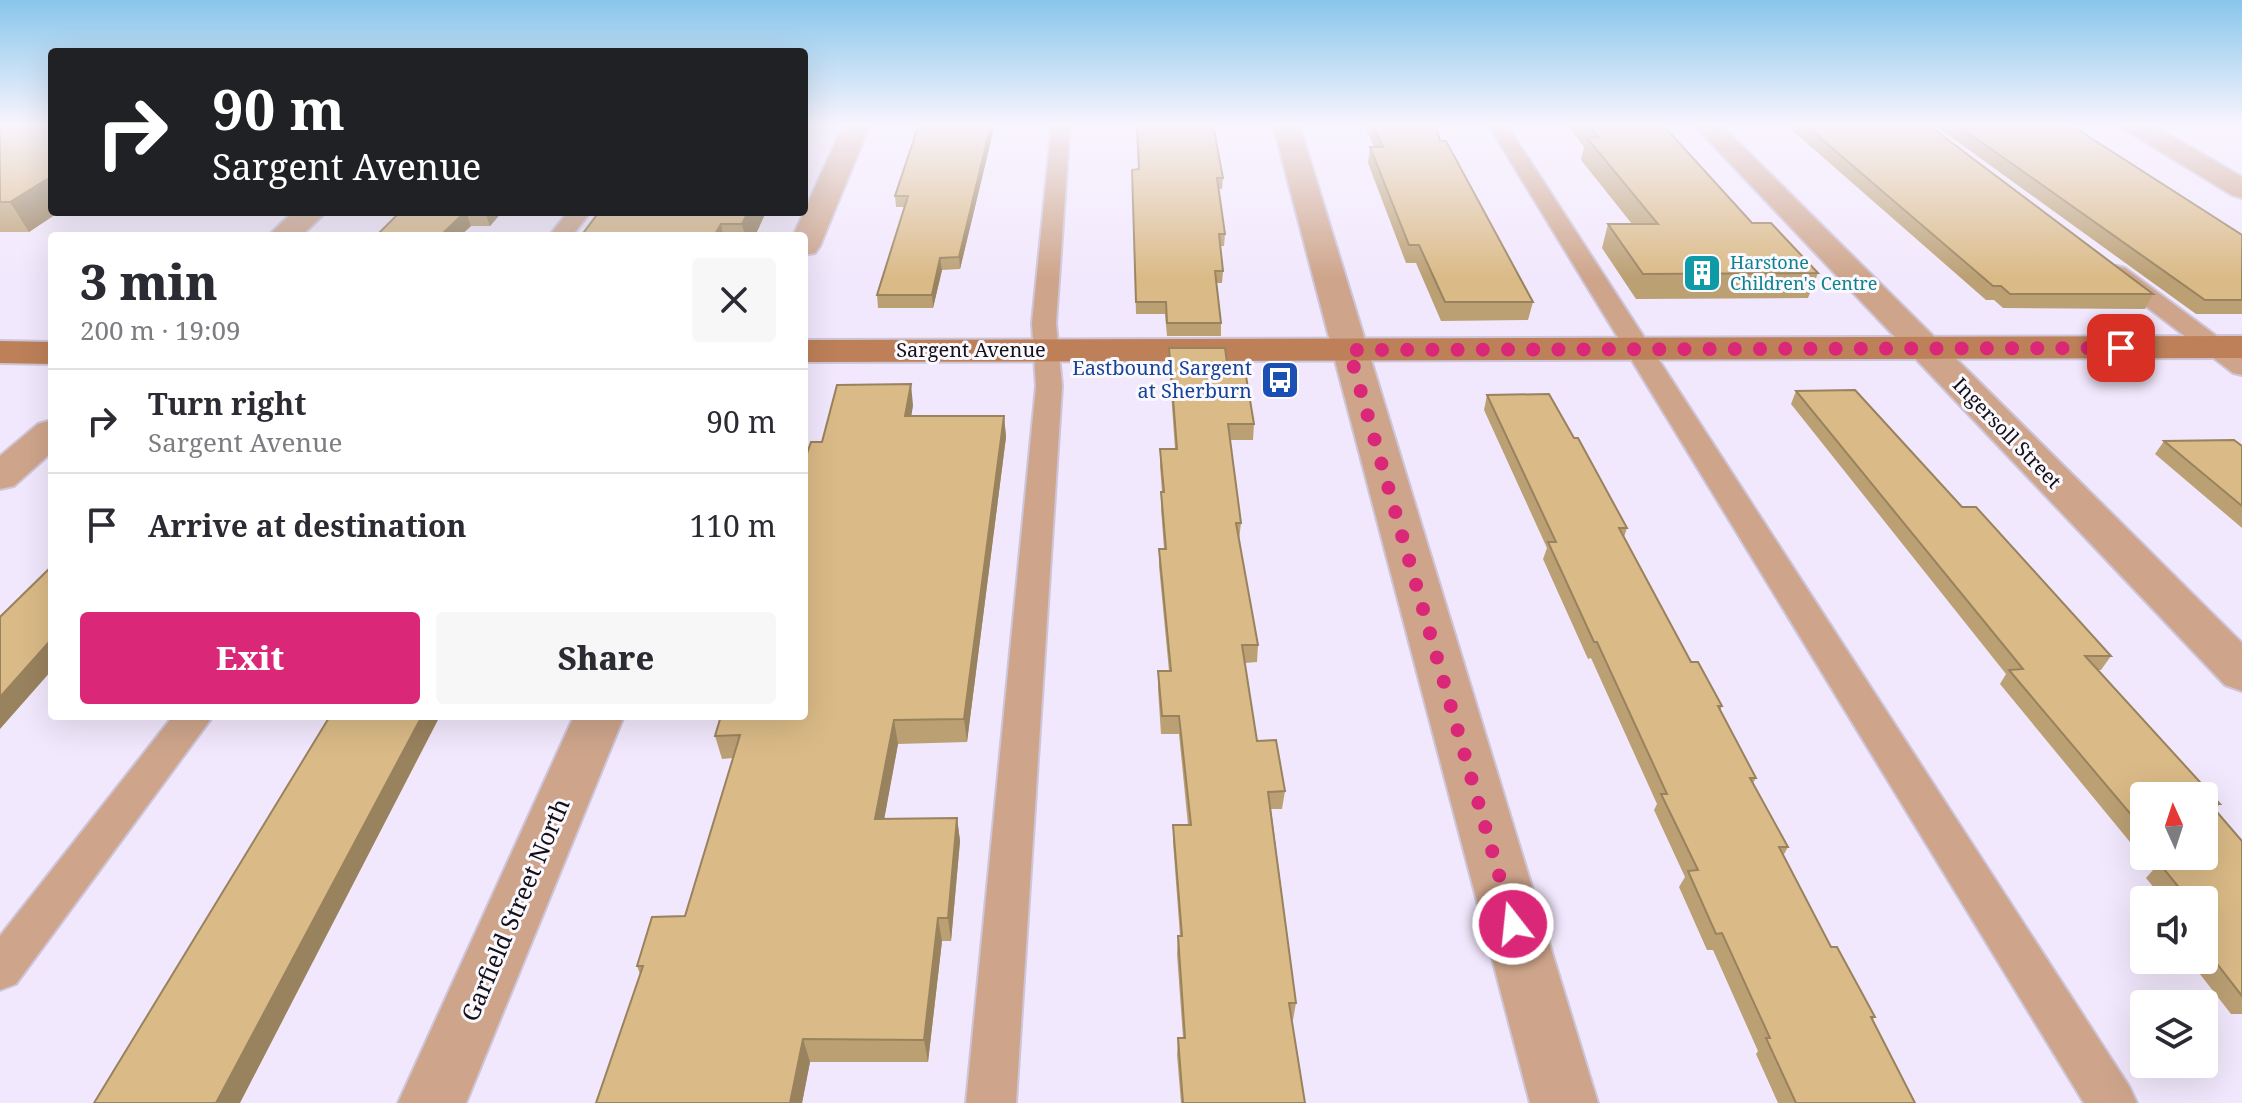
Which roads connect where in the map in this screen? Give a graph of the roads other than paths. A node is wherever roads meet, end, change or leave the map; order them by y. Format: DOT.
graph roads {
  1 [pos="835,175"];
  2 [pos="1057,175"];
  3 [pos="1300,175"];
  4 [pos="1530,175"];
  5 [pos="1756,175"];
  6 [pos="2219,175"];
  7 [pos="2242,189"];
  8 [pos="306,216"];
  9 [pos="576,216"];
  10 [pos="288,232"];
  11 [pos="563,232"];
  12 [pos="808,237"];
  13 [pos="2105,263"];
  14 [pos="1045,349"];
  15 [pos="1925,349"];
  16 [pos="1349,350"];
  17 [pos="1640,350"];
  18 [pos="808,351"];
  19 [pos="0,352"];
  20 [pos="48,353"];
  21 [pos="2233,354"];
  22 [pos="48,435"];
  23 [pos="0,477"];
  24 [pos="2242,673"];
  25 [pos="191,720"];
  26 [pos="597,720"];
  27 [pos="0,970"];
  28 [pos="432,1103"];
  29 [pos="991,1103"];
  30 [pos="1564,1103"];
  31 [pos="2112,1103"];
  1 -- 12 [label="street"];
  2 -- 14 [label="lane"];
  3 -- 16 [label="street"];
  4 -- 17 [label="lane"];
  5 -- 15 [label="street, Ingersoll Street"];
  6 -- 7 [label="street"];
  8 -- 10 [label="street"];
  9 -- 11 [label="lane"];
  13 -- 21 [label="lane"];
  14 -- 16 [label="main road, Sargent Avenue"];
  14 -- 18 [label="main road, Sargent Avenue"];
  14 -- 29 [label="lane"];
  15 -- 17 [label="main road, Sargent Avenue"];
  15 -- 21 [label="main road, Sargent Avenue"];
  15 -- 24 [label="street, Ingersoll Street"];
  16 -- 17 [label="main road, Sargent Avenue"];
  16 -- 30 [label="street"];
  17 -- 31 [label="lane"];
  19 -- 20 [label="main road"];
  22 -- 23 [label="street"];
  25 -- 27 [label="lane"];
  26 -- 28 [label="street, Garfield Street North"];
}
